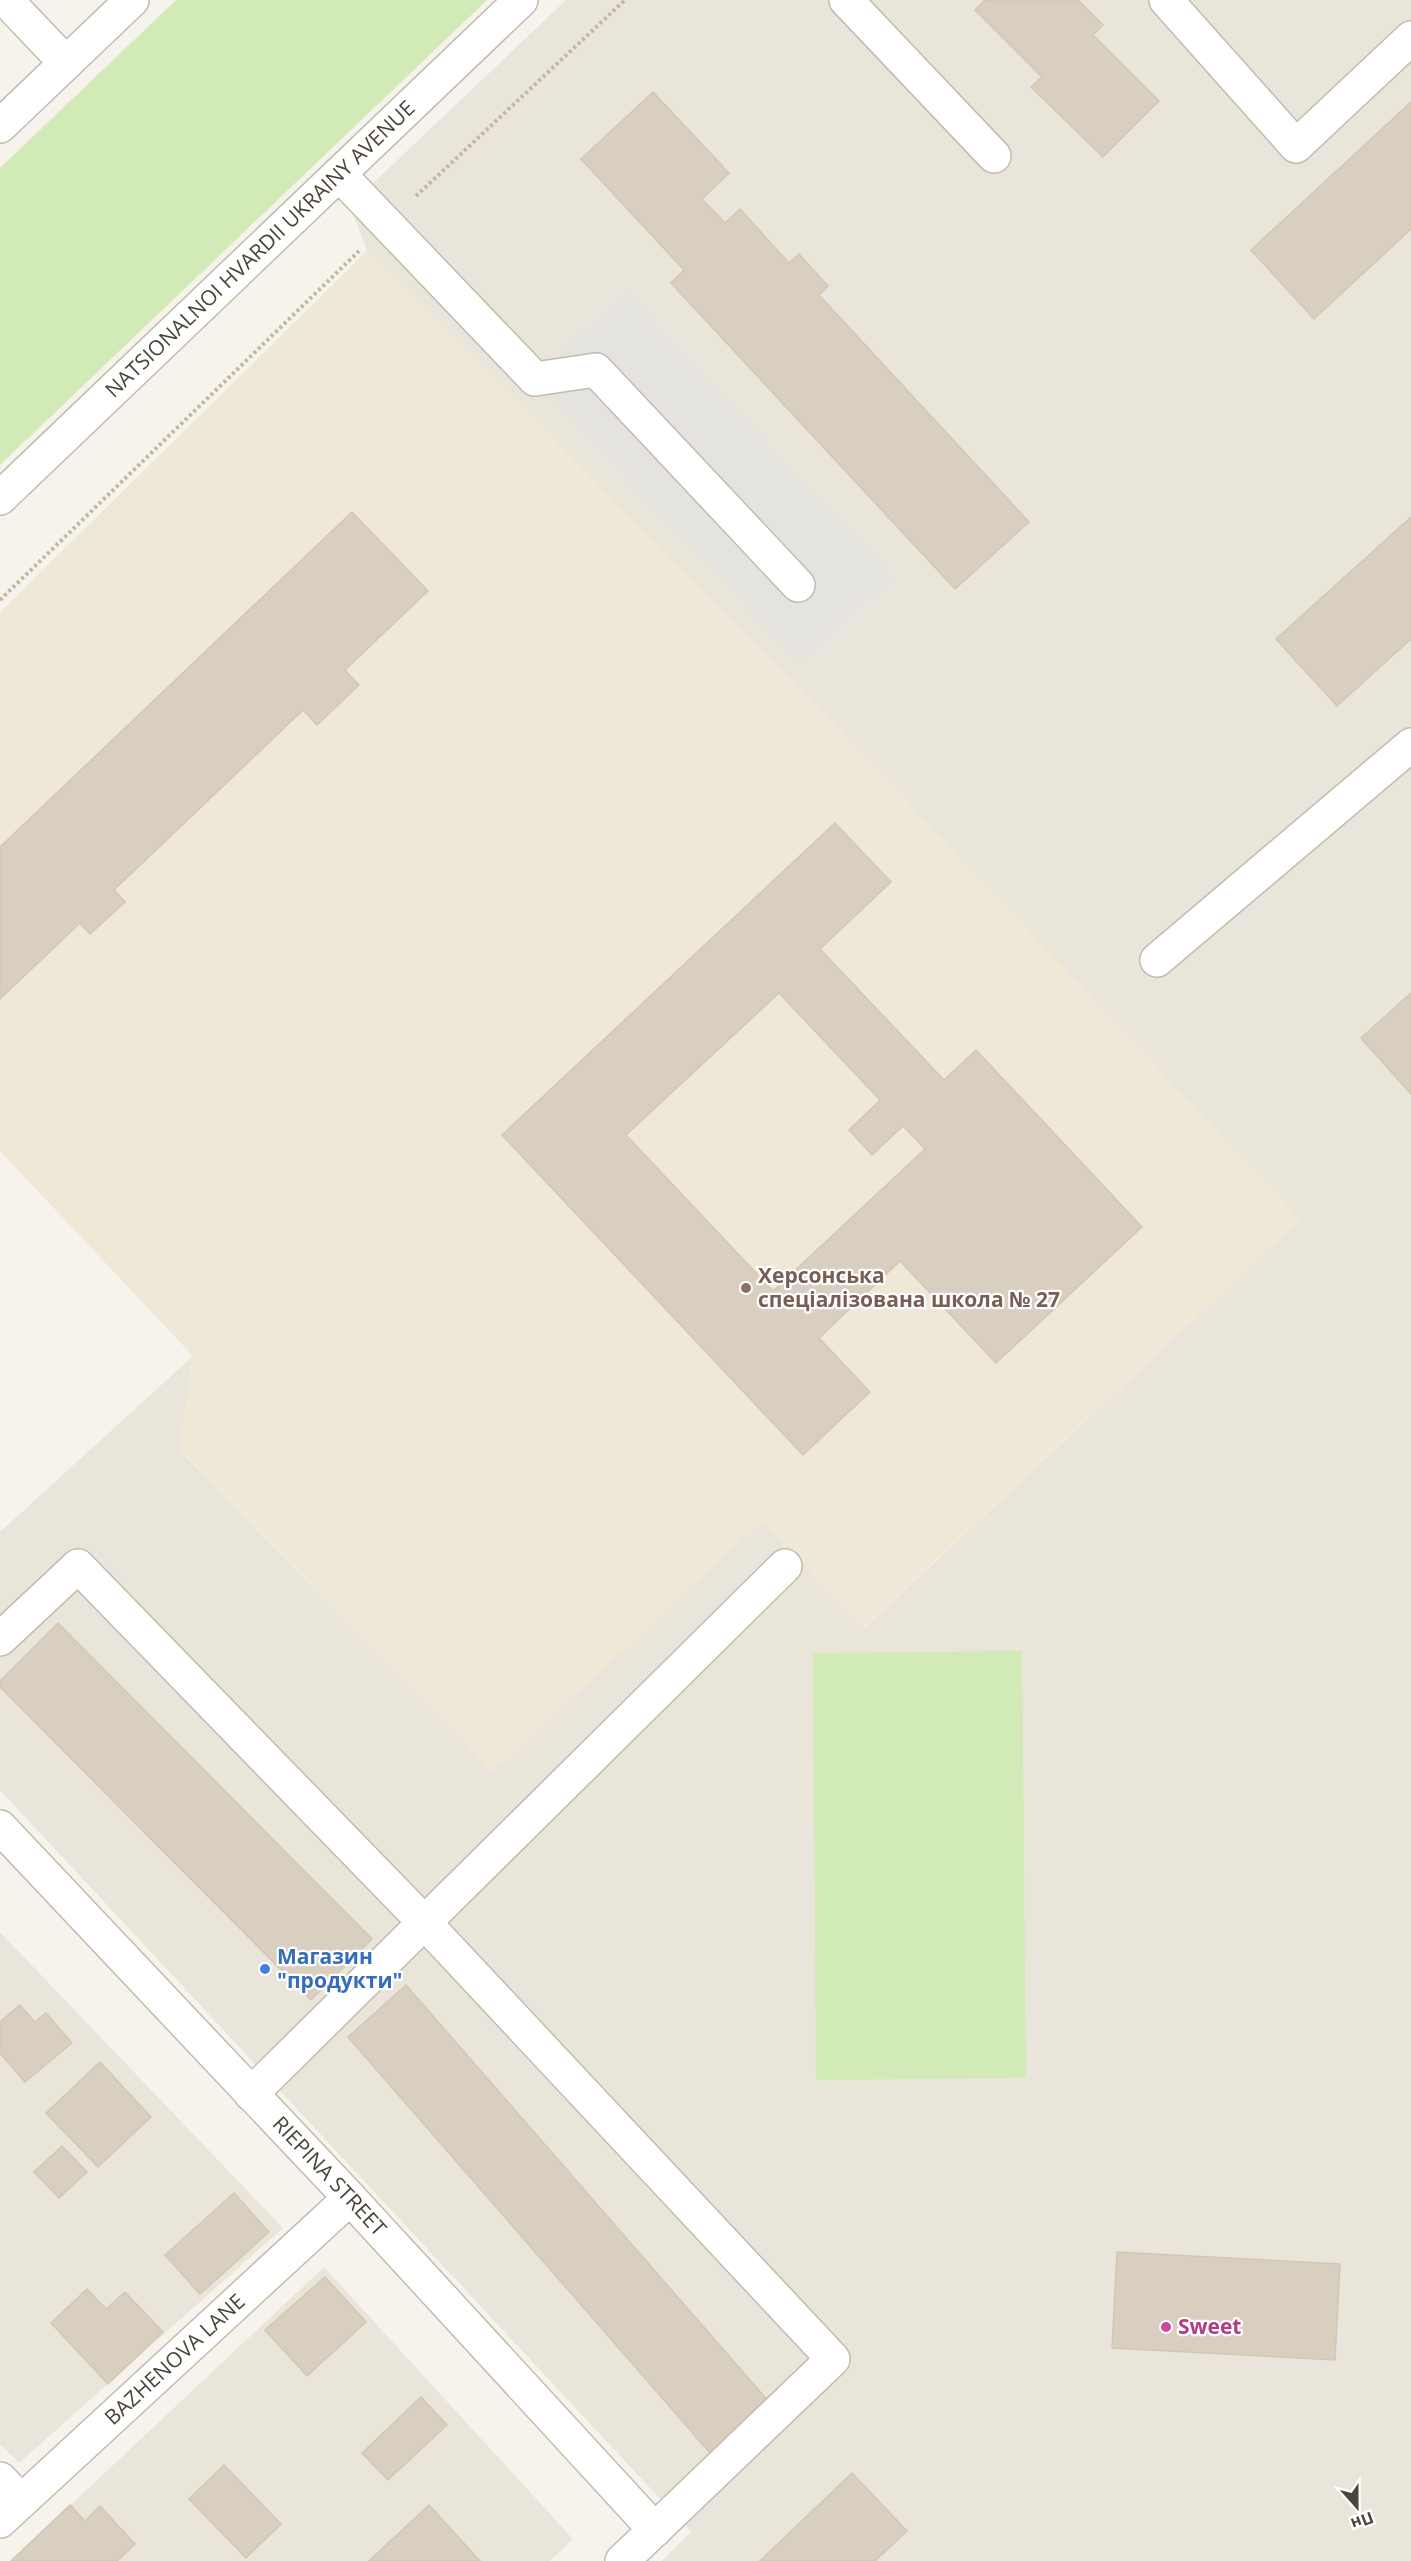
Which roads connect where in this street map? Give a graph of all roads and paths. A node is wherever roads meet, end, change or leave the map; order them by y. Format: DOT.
graph roads {
  1 [pos="6,0"];
  2 [pos="132,0"];
  3 [pos="521,0"];
  4 [pos="625,0"];
  5 [pos="846,0"];
  6 [pos="1166,0"];
  7 [pos="1411,38"];
  8 [pos="66,63"];
  9 [pos="0,126"];
  10 [pos="994,156"];
  11 [pos="340,175"];
  12 [pos="387,224"];
  13 [pos="0,498"];
  14 [pos="798,585"];
  15 [pos="0,600"];
  16 [pos="1411,745"];
  17 [pos="1157,960"];
  18 [pos="785,1566"];
  19 [pos="0,1639"];
  20 [pos="0,1827"];
  21 [pos="424,1922"];
  22 [pos="251,2094"];
  23 [pos="350,2198"];
  24 [pos="7,2500"];
  25 [pos="655,2530"];
  26 [pos="622,2561"];
  1 -- 8 [label="street"];
  2 -- 8 [label="street"];
  3 -- 11 [label="street, NATSIONALNOI HVARDII UKRAINY AVENUE"];
  4 -- 12 [label="path"];
  5 -- 10 [label="street"];
  6 -- 7 [label="street"];
  8 -- 9 [label="street"];
  11 -- 12 [label="street"];
  11 -- 13 [label="street, NATSIONALNOI HVARDII UKRAINY AVENUE"];
  12 -- 14 [label="street"];
  12 -- 15 [label="path"];
  16 -- 17 [label="street"];
  18 -- 21 [label="street"];
  19 -- 21 [label="street"];
  20 -- 22 [label="street, RIEPINA STREET"];
  21 -- 22 [label="street"];
  21 -- 25 [label="street"];
  22 -- 23 [label="street, RIEPINA STREET"];
  23 -- 24 [label="street, BAZHENOVA LANE"];
  23 -- 25 [label="street, RIEPINA STREET"];
  25 -- 26 [label="street"];
}
